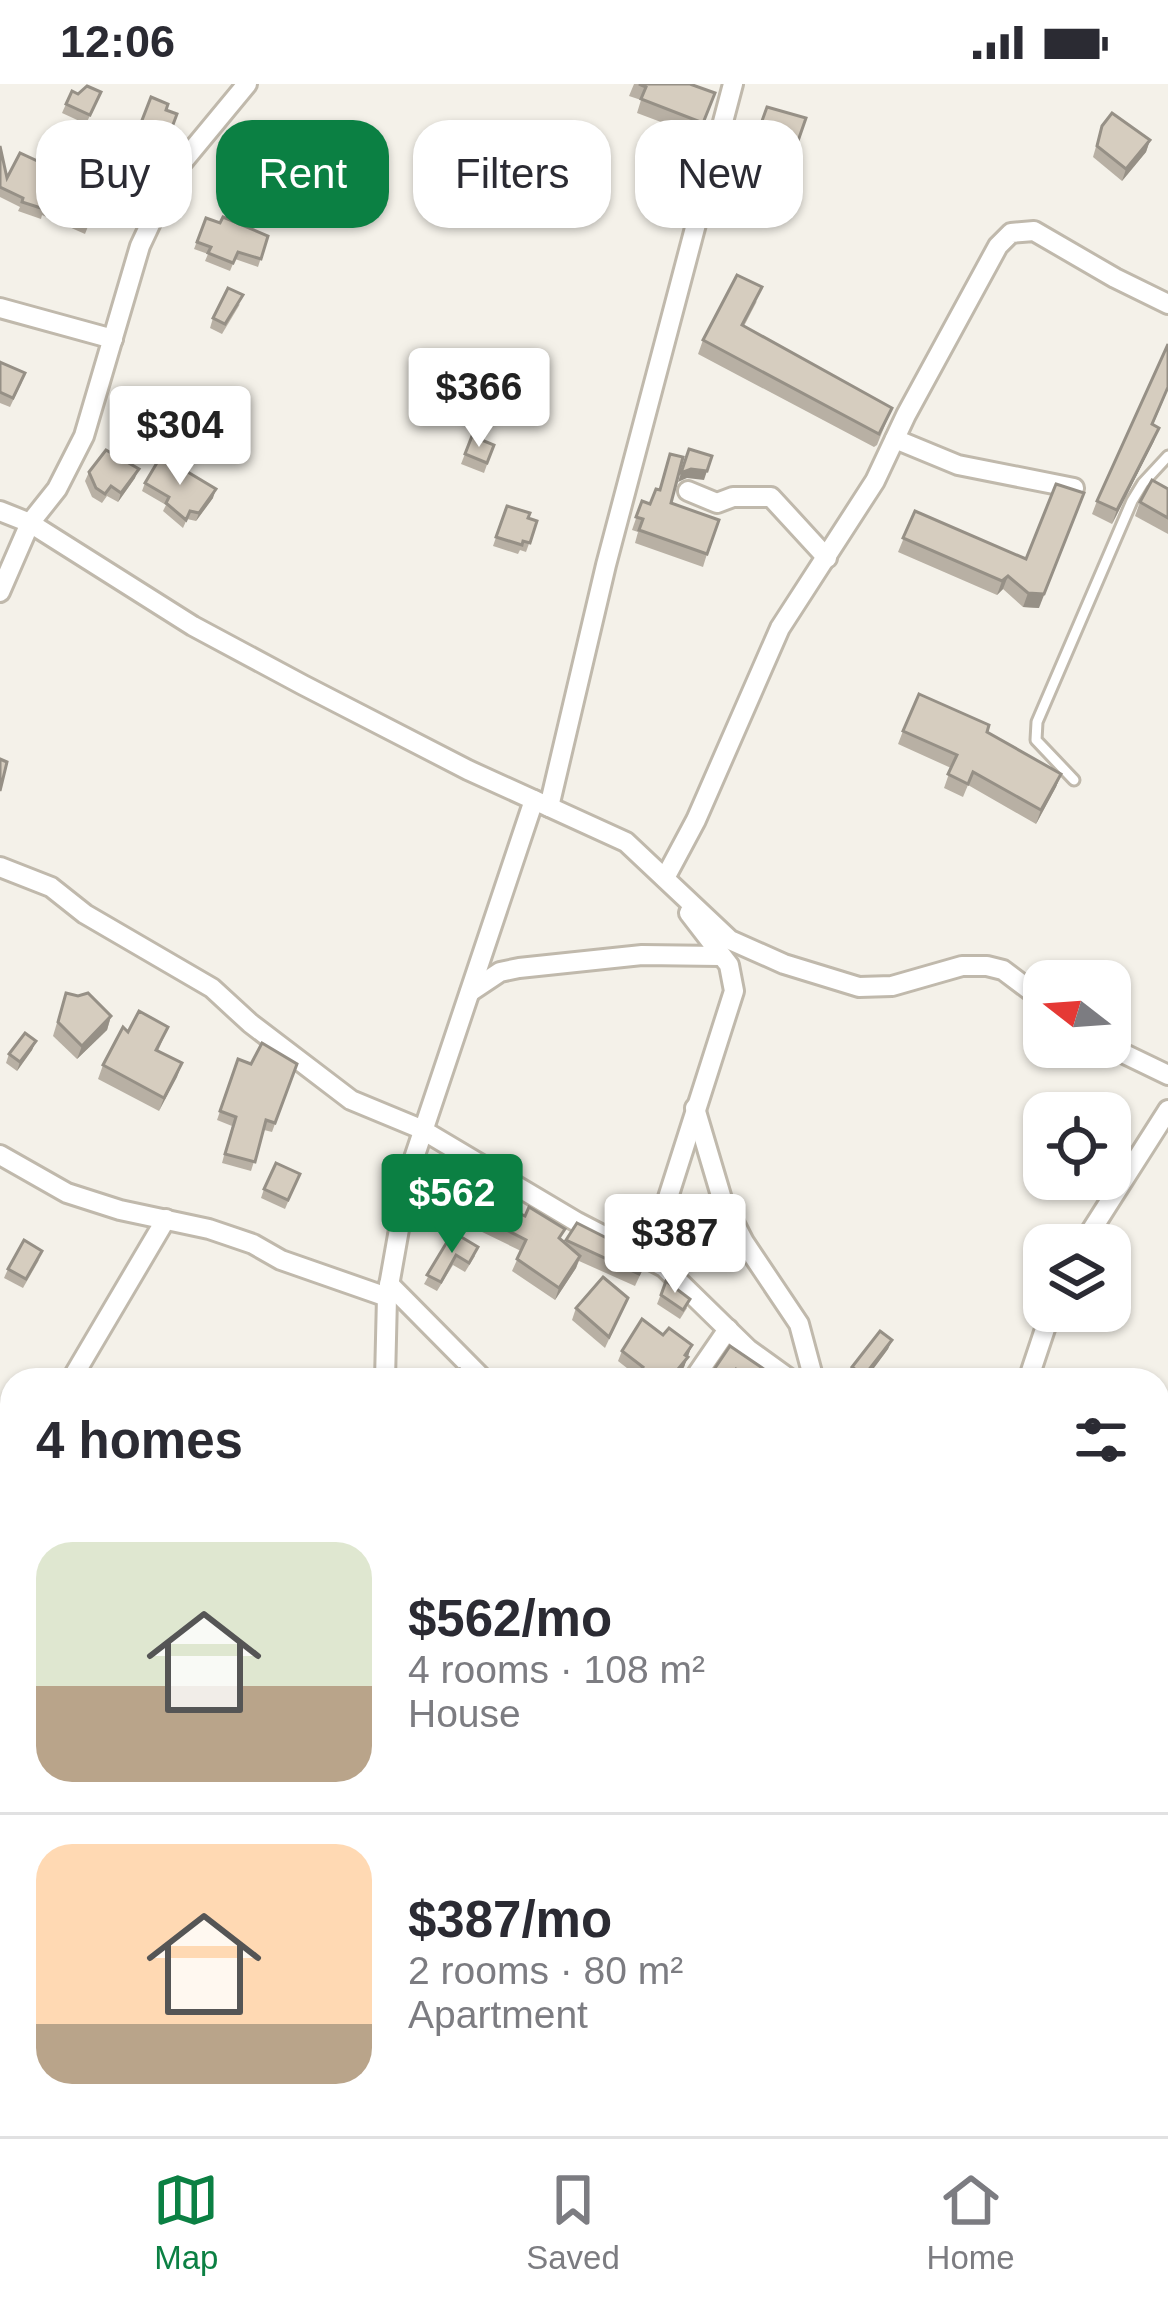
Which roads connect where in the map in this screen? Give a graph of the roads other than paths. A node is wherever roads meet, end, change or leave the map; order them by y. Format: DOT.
graph roads {
  1 [pos="248,84"];
  2 [pos="733,84"];
  3 [pos="1168,304"];
  4 [pos="0,308"];
  5 [pos="112,339"];
  6 [pos="895,439"];
  7 [pos="1168,455"];
  8 [pos="1074,488"];
  9 [pos="688,491"];
  10 [pos="0,512"];
  11 [pos="30,523"];
  12 [pos="827,558"];
  13 [pos="0,592"];
  14 [pos="1074,780"];
  15 [pos="541,803"];
  16 [pos="0,867"];
  17 [pos="666,879"];
  18 [pos="720,956"];
  19 [pos="1023,985"];
  20 [pos="470,992"];
  21 [pos="1131,1057"];
  22 [pos="1168,1075"];
  23 [pos="695,1108"];
  24 [pos="1168,1110"];
  25 [pos="421,1129"];
  26 [pos="0,1155"];
  27 [pos="166,1219"];
  28 [pos="1095,1224"];
  29 [pos="664,1267"];
  30 [pos="388,1291"];
  31 [pos="728,1329"];
  32 [pos="1044,1332"];
  33 [pos="78,1368"];
  34 [pos="385,1368"];
  35 [pos="471,1368"];
  36 [pos="701,1368"];
  37 [pos="776,1368"];
  38 [pos="811,1368"];
  39 [pos="1032,1368"];
  1 -- 5 [label="street"];
  2 -- 15 [label="street"];
  3 -- 6 [label="street"];
  4 -- 5 [label="street"];
  5 -- 11 [label="street"];
  6 -- 8 [label="street"];
  6 -- 12 [label="street"];
  7 -- 14 [label="lane"];
  9 -- 12 [label="street"];
  10 -- 11 [label="street"];
  11 -- 13 [label="street"];
  11 -- 15 [label="street"];
  12 -- 17 [label="street"];
  15 -- 17 [label="street"];
  15 -- 20 [label="street"];
  16 -- 25 [label="street"];
  17 -- 18 [label="street"];
  17 -- 19 [label="street"];
  18 -- 20 [label="street"];
  18 -- 23 [label="street"];
  20 -- 25 [label="street"];
  21 -- 22 [label="street"];
  23 -- 29 [label="street"];
  23 -- 38 [label="street"];
  24 -- 28 [label="street"];
  25 -- 29 [label="street"];
  25 -- 30 [label="street"];
  26 -- 27 [label="street"];
  27 -- 30 [label="street"];
  27 -- 33 [label="street"];
  29 -- 31 [label="street"];
  30 -- 34 [label="street"];
  30 -- 35 [label="street"];
  31 -- 36 [label="street"];
  31 -- 37 [label="street"];
  32 -- 39 [label="street"];
}
